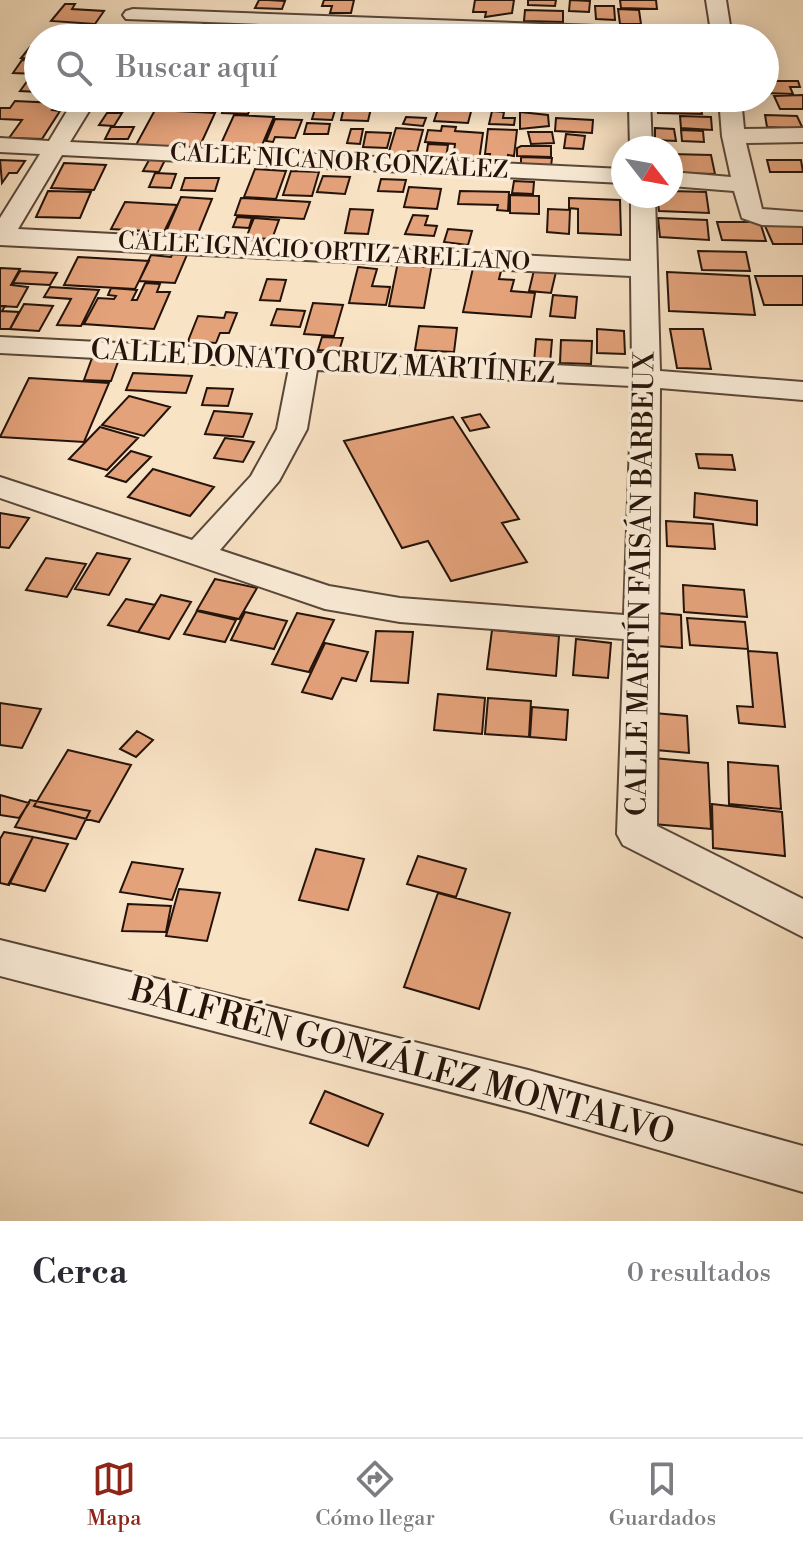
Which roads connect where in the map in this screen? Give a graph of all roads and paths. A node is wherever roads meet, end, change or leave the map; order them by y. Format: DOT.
graph roads {
  1 [pos="397,0"];
  2 [pos="443,0"];
  3 [pos="716,0"];
  4 [pos="137,8"];
  5 [pos="391,23"];
  6 [pos="416,24"];
  7 [pos="440,24"];
  8 [pos="720,24"];
  9 [pos="77,112"];
  10 [pos="640,112"];
  11 [pos="731,112"];
  12 [pos="803,135"];
  13 [pos="641,136"];
  14 [pos="733,136"];
  15 [pos="0,145"];
  16 [pos="54,148"];
  17 [pos="611,175"];
  18 [pos="683,180"];
  19 [pos="743,185"];
  20 [pos="643,208"];
  21 [pos="803,219"];
  22 [pos="1,237"];
  23 [pos="646,269"];
  24 [pos="0,345"];
  25 [pos="304,361"];
  26 [pos="646,378"];
  27 [pos="803,391"];
  28 [pos="0,487"];
  29 [pos="197,555"];
  30 [pos="641,628"];
  31 [pos="803,919"];
  32 [pos="0,958"];
  33 [pos="803,1169"];
  1 -- 5 [label="street"];
  2 -- 7 [label="street"];
  3 -- 8 [label="street"];
  4 -- 5 [label="street"];
  5 -- 6 [label="street"];
  9 -- 16 [label="street"];
  10 -- 13 [label="street"];
  11 -- 14 [label="street"];
  12 -- 14 [label="street"];
  14 -- 19 [label="street"];
  15 -- 16 [label="street, CALLE NICANOR GONZÁLEZ"];
  16 -- 17 [label="street, CALLE NICANOR GONZÁLEZ"];
  16 -- 22 [label="street"];
  18 -- 19 [label="street"];
  19 -- 21 [label="street"];
  20 -- 23 [label="street, CALLE MARTÍN FAISÁN BARBEUX"];
  22 -- 23 [label="street, CALLE IGNACIO ORTIZ ARELLANO"];
  23 -- 26 [label="street, CALLE MARTÍN FAISÁN BARBEUX"];
  24 -- 25 [label="street, CALLE DONATO CRUZ MARTÍNEZ"];
  25 -- 26 [label="street, CALLE DONATO CRUZ MARTÍNEZ"];
  25 -- 29 [label="street"];
  26 -- 27 [label="street, CALLE DONATO CRUZ MARTÍNEZ"];
  26 -- 30 [label="street, CALLE MARTÍN FAISÁN BARBEUX"];
  28 -- 29 [label="street"];
  29 -- 30 [label="street"];
  30 -- 31 [label="street, CALLE MARTÍN FAISÁN BARBEUX"];
  32 -- 33 [label="street, BALFRÉN GONZÁLEZ MONTALVO"];
}
